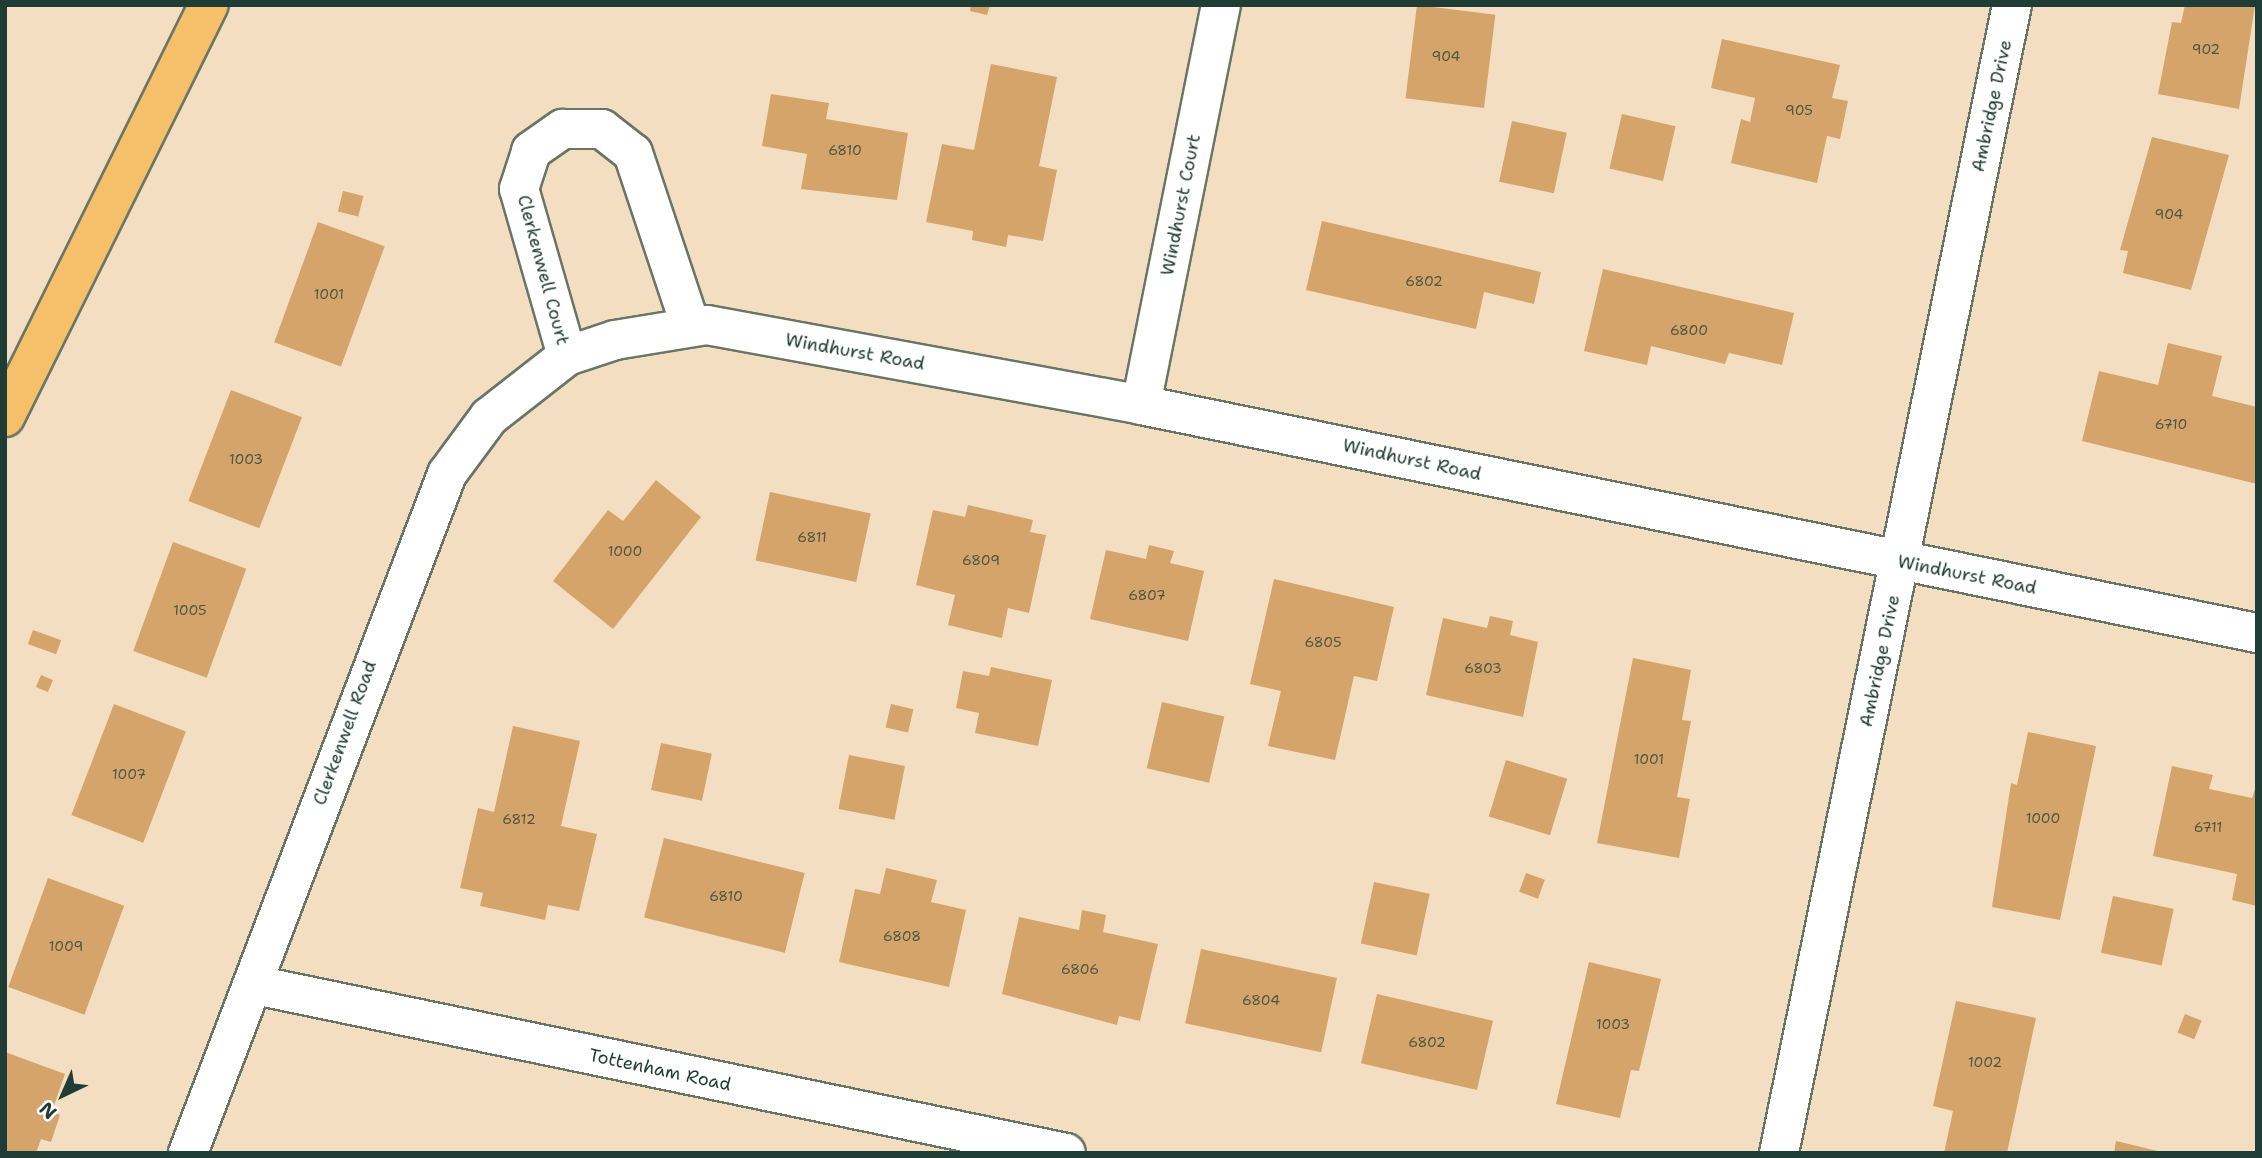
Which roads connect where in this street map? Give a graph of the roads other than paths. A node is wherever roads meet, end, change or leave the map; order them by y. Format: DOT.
graph roads {
  1 [pos="209,5"];
  2 [pos="1221,5"];
  3 [pos="2012,5"];
  4 [pos="691,327"];
  5 [pos="566,356"];
  6 [pos="1141,405"];
  7 [pos="5,417"];
  8 [pos="1901,563"];
  9 [pos="2257,633"];
  10 [pos="255,985"];
  11 [pos="188,1153"];
  12 [pos="1066,1153"];
  13 [pos="1779,1153"];
  1 -- 7 [label="highway"];
  2 -- 6 [label="street, Windhurst Court"];
  3 -- 8 [label="street, Ambridge Drive"];
  4 -- 5 [label="street, Windhurst Road"];
  4 -- 5 [label="street, Clerkenwell Court"];
  4 -- 6 [label="street, Windhurst Road"];
  5 -- 10 [label="street, Clerkenwell Road"];
  6 -- 8 [label="street, Windhurst Road"];
  8 -- 9 [label="street, Windhurst Road"];
  8 -- 13 [label="street, Ambridge Drive"];
  10 -- 11 [label="street, Clerkenwell Road"];
  10 -- 12 [label="street, Tottenham Road"];
}
